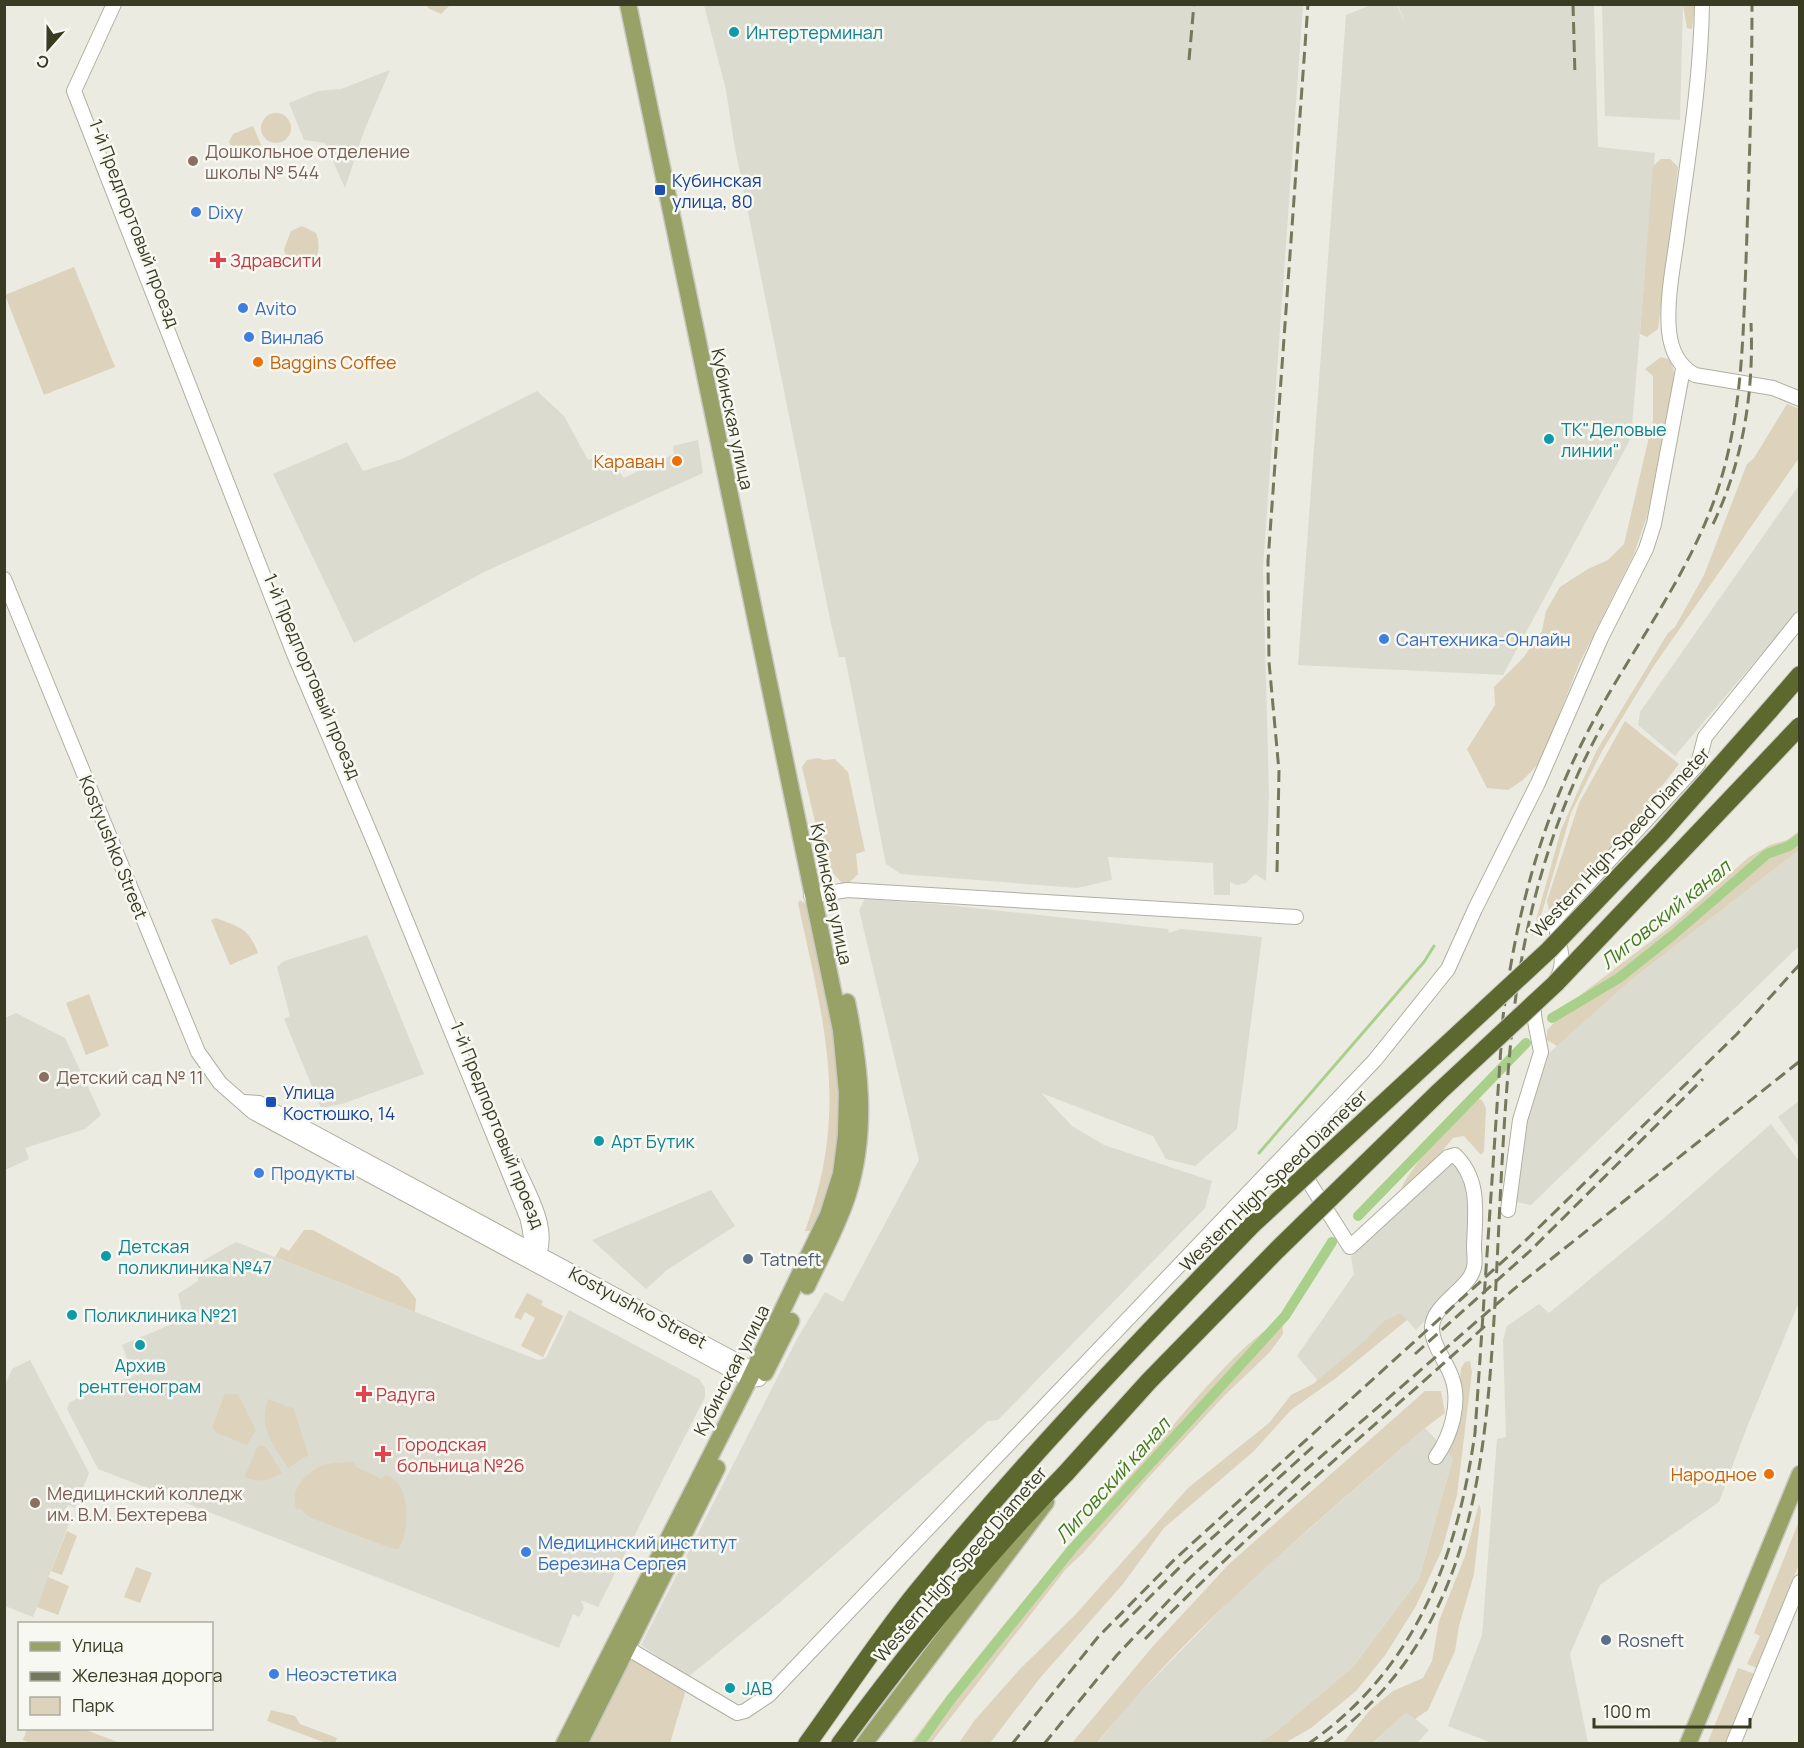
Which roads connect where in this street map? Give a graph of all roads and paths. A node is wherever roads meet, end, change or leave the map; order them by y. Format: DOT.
graph roads {
  1 [pos="114,4"];
  2 [pos="628,4"];
  3 [pos="639,4"];
  4 [pos="1702,4"];
  5 [pos="1683,369"];
  6 [pos="1799,398"];
  7 [pos="4,579"];
  8 [pos="1800,619"];
  9 [pos="1800,675"];
  10 [pos="1800,726"];
  11 [pos="817,894"];
  12 [pos="1296,917"];
  13 [pos="1290,1152"];
  14 [pos="1508,1210"];
  15 [pos="536,1256"];
  16 [pos="755,1376"];
  17 [pos="1436,1457"];
  18 [pos="1066,1473"];
  19 [pos="1800,1474"];
  20 [pos="1800,1502"];
  21 [pos="1800,1582"];
  22 [pos="627,1648"];
  23 [pos="564,1743"];
  24 [pos="579,1743"];
  25 [pos="807,1743"];
  26 [pos="840,1743"];
  27 [pos="864,1743"];
  28 [pos="1689,1743"];
  29 [pos="1700,1743"];
  30 [pos="1733,1743"];
  1 -- 15 [label="street, 1-й Предпортовый проезд"];
  2 -- 11 [label="main road, Кубинская улица"];
  3 -- 11 [label="main road, Кубинская улица"];
  4 -- 5 [label="street"];
  5 -- 6 [label="street"];
  5 -- 13 [label="street"];
  7 -- 15 [label="street, Kostyushko Street"];
  8 -- 14 [label="street"];
  9 -- 25 [label="highway, Western High-Speed Diameter, bridge"];
  10 -- 18 [label="highway, Western High-Speed Diameter, bridge"];
  11 -- 12 [label="street"];
  11 -- 16 [label="main road, Кубинская улица"];
  13 -- 17 [label="street"];
  13 -- 22 [label="street"];
  15 -- 16 [label="street, Kostyushko Street"];
  16 -- 22 [label="main road, Кубинская улица"];
  16 -- 23 [label="main road, Кубинская улица"];
  18 -- 26 [label="highway, Western High-Speed Diameter"];
  18 -- 27 [label="main road"];
  19 -- 28 [label="main road"];
  20 -- 29 [label="main road"];
  21 -- 30 [label="street"];
  22 -- 24 [label="main road, Кубинская улица"];
}
